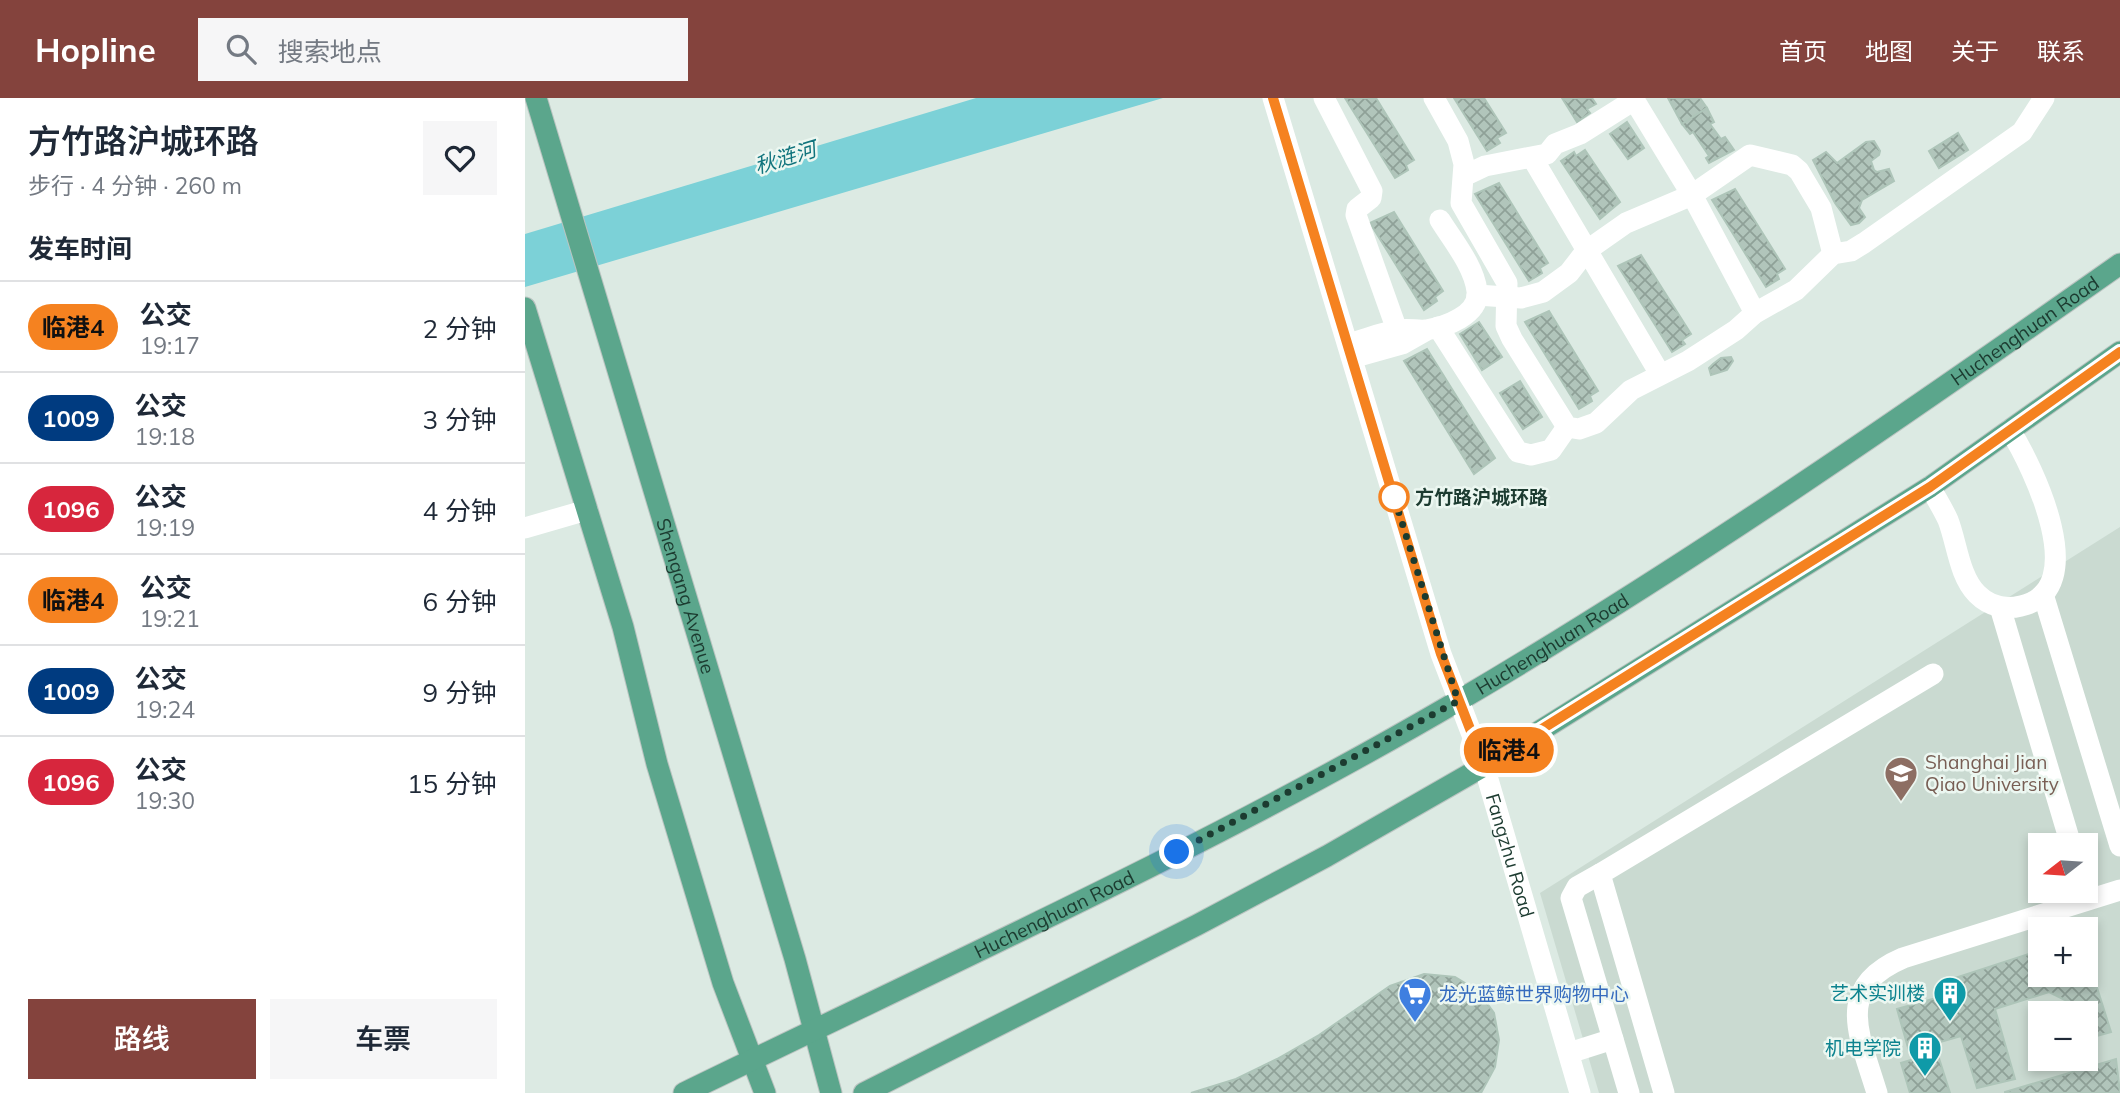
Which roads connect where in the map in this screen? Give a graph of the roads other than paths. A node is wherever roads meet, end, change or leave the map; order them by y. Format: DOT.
graph roads {
  1 [pos="536,98"];
  2 [pos="1273,98"];
  3 [pos="1324,98"];
  4 [pos="1434,98"];
  5 [pos="2043,98"];
  6 [pos="1634,99"];
  7 [pos="1533,159"];
  8 [pos="1464,176"];
  9 [pos="1692,195"];
  10 [pos="1440,220"];
  11 [pos="1586,251"];
  12 [pos="1833,254"];
  13 [pos="2120,264"];
  14 [pos="1477,295"];
  15 [pos="1509,298"];
  16 [pos="525,308"];
  17 [pos="1755,313"];
  18 [pos="1433,328"];
  19 [pos="1397,330"];
  20 [pos="1350,351"];
  21 [pos="2120,352"];
  22 [pos="1660,374"];
  23 [pos="1567,428"];
  24 [pos="2010,430"];
  25 [pos="1930,487"];
  26 [pos="587,510"];
  27 [pos="525,528"];
  28 [pos="2043,594"];
  29 [pos="2000,607"];
  30 [pos="1933,674"];
  31 [pos="1458,701"];
  32 [pos="1484,765"];
  33 [pos="2067,833"];
  34 [pos="2120,846"];
  35 [pos="1600,874"];
  36 [pos="2120,890"];
  37 [pos="2098,893"];
  38 [pos="2063,903"];
  39 [pos="814,1030"];
  40 [pos="1613,1039"];
  41 [pos="1569,1054"];
  42 [pos="752,1060"];
  43 [pos="1578,1092"];
  44 [pos="684,1093"];
  45 [pos="765,1093"];
  46 [pos="831,1093"];
  47 [pos="864,1093"];
  48 [pos="1629,1093"];
  49 [pos="1664,1093"];
  50 [pos="1877,1093"];
  1 -- 39 [label="main road, Shengang Avenue"];
  2 -- 20 [label="street, Fangzhu Road"];
  3 -- 19 [label="street"];
  4 -- 8 [label="street"];
  5 -- 12 [label="street"];
  6 -- 7 [label="street"];
  6 -- 9 [label="street"];
  7 -- 8 [label="street"];
  7 -- 11 [label="street"];
  8 -- 15 [label="street"];
  9 -- 11 [label="street"];
  9 -- 12 [label="street"];
  9 -- 17 [label="street"];
  10 -- 14 [label="street"];
  11 -- 15 [label="street"];
  11 -- 22 [label="street"];
  12 -- 17 [label="street"];
  13 -- 31 [label="main road, Huchenghuan Road"];
  14 -- 15 [label="street"];
  14 -- 18 [label="street"];
  15 -- 23 [label="street"];
  16 -- 26 [label="main road"];
  17 -- 22 [label="street"];
  18 -- 19 [label="street"];
  18 -- 20 [label="street"];
  18 -- 23 [label="street"];
  19 -- 20 [label="street"];
  20 -- 31 [label="street, Fangzhu Road"];
  21 -- 24 [label="main road"];
  22 -- 23 [label="street"];
  24 -- 25 [label="main road"];
  24 -- 28 [label="street"];
  25 -- 29 [label="street"];
  25 -- 32 [label="main road"];
  26 -- 27 [label="street"];
  26 -- 42 [label="main road"];
  28 -- 29 [label="street"];
  28 -- 34 [label="street"];
  29 -- 33 [label="street"];
  30 -- 35 [label="street"];
  31 -- 32 [label="street, Fangzhu Road"];
  31 -- 39 [label="main road, Huchenghuan Road"];
  32 -- 41 [label="street, Fangzhu Road"];
  32 -- 47 [label="main road"];
  35 -- 40 [label="street"];
  35 -- 49 [label="street"];
  36 -- 37 [label="street"];
  38 -- 50 [label="street"];
  39 -- 42 [label="main road, Huchenghuan Road"];
  39 -- 46 [label="main road, Shengang Avenue"];
  40 -- 41 [label="street"];
  40 -- 48 [label="street"];
  41 -- 43 [label="street, Fangzhu Road"];
  42 -- 44 [label="main road, Huchenghuan Road"];
  42 -- 45 [label="main road"];
}
